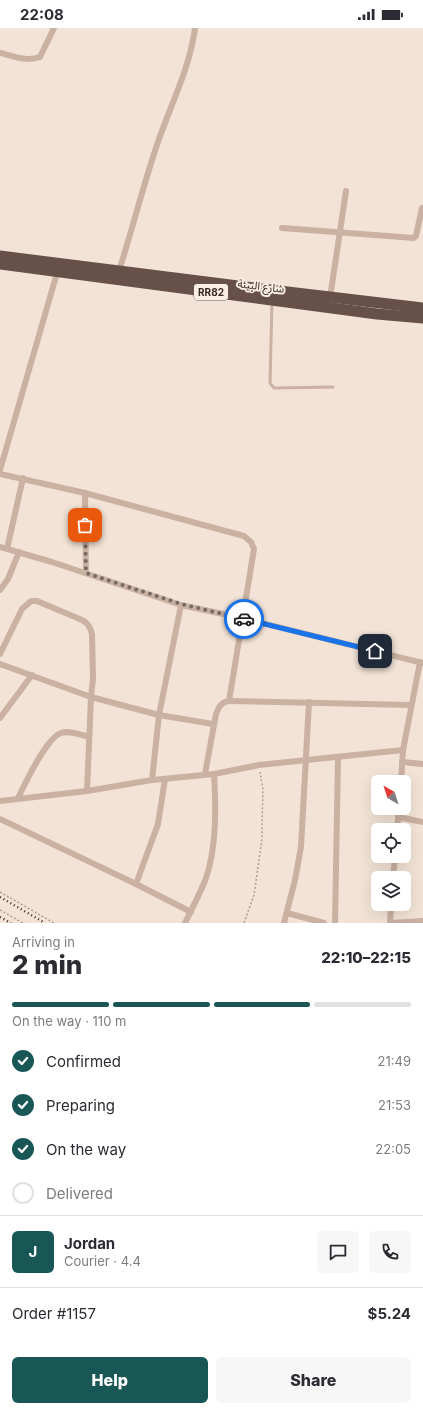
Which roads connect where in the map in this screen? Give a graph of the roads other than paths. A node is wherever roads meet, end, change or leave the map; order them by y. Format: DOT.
graph roads {
  1 [pos="54,28"];
  2 [pos="195,28"];
  3 [pos="0,53"];
  4 [pos="346,191"];
  5 [pos="422,208"];
  6 [pos="282,228"];
  7 [pos="340,233"];
  8 [pos="0,256"];
  9 [pos="0,264"];
  10 [pos="119,271"];
  11 [pos="57,273"];
  12 [pos="330,298"];
  13 [pos="272,300"];
  14 [pos="423,308"];
  15 [pos="423,318"];
  16 [pos="333,387"];
  17 [pos="0,470"];
  18 [pos="0,474"];
  19 [pos="23,478"];
  20 [pos="85,493"];
  21 [pos="0,547"];
  22 [pos="7,549"];
  23 [pos="18,552"];
  24 [pos="86,573"];
  25 [pos="0,590"];
  26 [pos="181,604"];
  27 [pos="242,618"];
  28 [pos="0,654"];
  29 [pos="421,663"];
  30 [pos="0,664"];
  31 [pos="32,675"];
  32 [pos="91,697"];
  33 [pos="229,701"];
  34 [pos="309,702"];
  35 [pos="411,705"];
  36 [pos="159,715"];
  37 [pos="0,718"];
  38 [pos="213,724"];
  39 [pos="89,737"];
  40 [pos="403,750"];
  41 [pos="338,757"];
  42 [pos="305,760"];
  43 [pos="402,762"];
  44 [pos="423,764"];
  45 [pos="205,774"];
  46 [pos="214,774"];
  47 [pos="401,775"];
  48 [pos="165,779"];
  49 [pos="152,780"];
  50 [pos="87,791"];
  51 [pos="18,798"];
  52 [pos="0,801"];
  53 [pos="398,817"];
  54 [pos="0,819"];
  55 [pos="423,822"];
  56 [pos="398,823"];
  57 [pos="136,884"];
  58 [pos="391,911"];
  59 [pos="191,912"];
  60 [pos="287,913"];
  61 [pos="423,921"];
  62 [pos="185,923"];
  63 [pos="284,923"];
  64 [pos="324,923"];
  65 [pos="335,923"];
  66 [pos="390,923"];
  1 -- 3 [label="street"];
  2 -- 10 [label="street"];
  4 -- 7 [label="street"];
  5 -- 7 [label="street"];
  6 -- 7 [label="street"];
  7 -- 12 [label="street"];
  8 -- 10 [label="highway, شارع البيئة / RR82"];
  9 -- 11 [label="highway, شارع البيئة / RR82"];
  10 -- 12 [label="highway, شارع البيئة / RR82"];
  11 -- 13 [label="highway, شارع البيئة / RR82"];
  11 -- 17 [label="street"];
  12 -- 14 [label="highway, شارع البيئة / RR82"];
  13 -- 15 [label="highway, شارع البيئة / RR82"];
  13 -- 16 [label="lane"];
  18 -- 19 [label="street"];
  19 -- 20 [label="street"];
  19 -- 22 [label="street"];
  20 -- 24 [label="street"];
  20 -- 27 [label="street"];
  21 -- 22 [label="street"];
  22 -- 23 [label="street"];
  23 -- 24 [label="street"];
  23 -- 25 [label="street"];
  24 -- 26 [label="street"];
  26 -- 27 [label="street"];
  26 -- 36 [label="street"];
  27 -- 29 [label="street"];
  27 -- 33 [label="street"];
  28 -- 32 [label="street"];
  29 -- 35 [label="street"];
  30 -- 31 [label="street"];
  31 -- 32 [label="street"];
  31 -- 37 [label="street"];
  32 -- 36 [label="street"];
  32 -- 39 [label="street"];
  33 -- 34 [label="street"];
  33 -- 38 [label="street"];
  34 -- 35 [label="street"];
  34 -- 42 [label="street"];
  35 -- 40 [label="street"];
  36 -- 38 [label="street"];
  36 -- 49 [label="street"];
  38 -- 45 [label="street"];
  39 -- 50 [label="street"];
  39 -- 51 [label="street"];
  40 -- 41 [label="street"];
  40 -- 43 [label="street"];
  41 -- 42 [label="street"];
  41 -- 65 [label="street"];
  42 -- 46 [label="street"];
  42 -- 60 [label="street"];
  43 -- 44 [label="street"];
  43 -- 47 [label="street"];
  45 -- 46 [label="street"];
  45 -- 48 [label="street"];
  46 -- 59 [label="street"];
  48 -- 49 [label="street"];
  48 -- 57 [label="street"];
  49 -- 50 [label="street"];
  50 -- 51 [label="street"];
  51 -- 52 [label="street"];
  53 -- 55 [label="street"];
  53 -- 56 [label="street"];
  54 -- 57 [label="street"];
  57 -- 59 [label="street"];
  58 -- 66 [label="street"];
  59 -- 62 [label="street"];
  60 -- 63 [label="street"];
  60 -- 64 [label="street"];
  61 -- 66 [label="street"];
}
